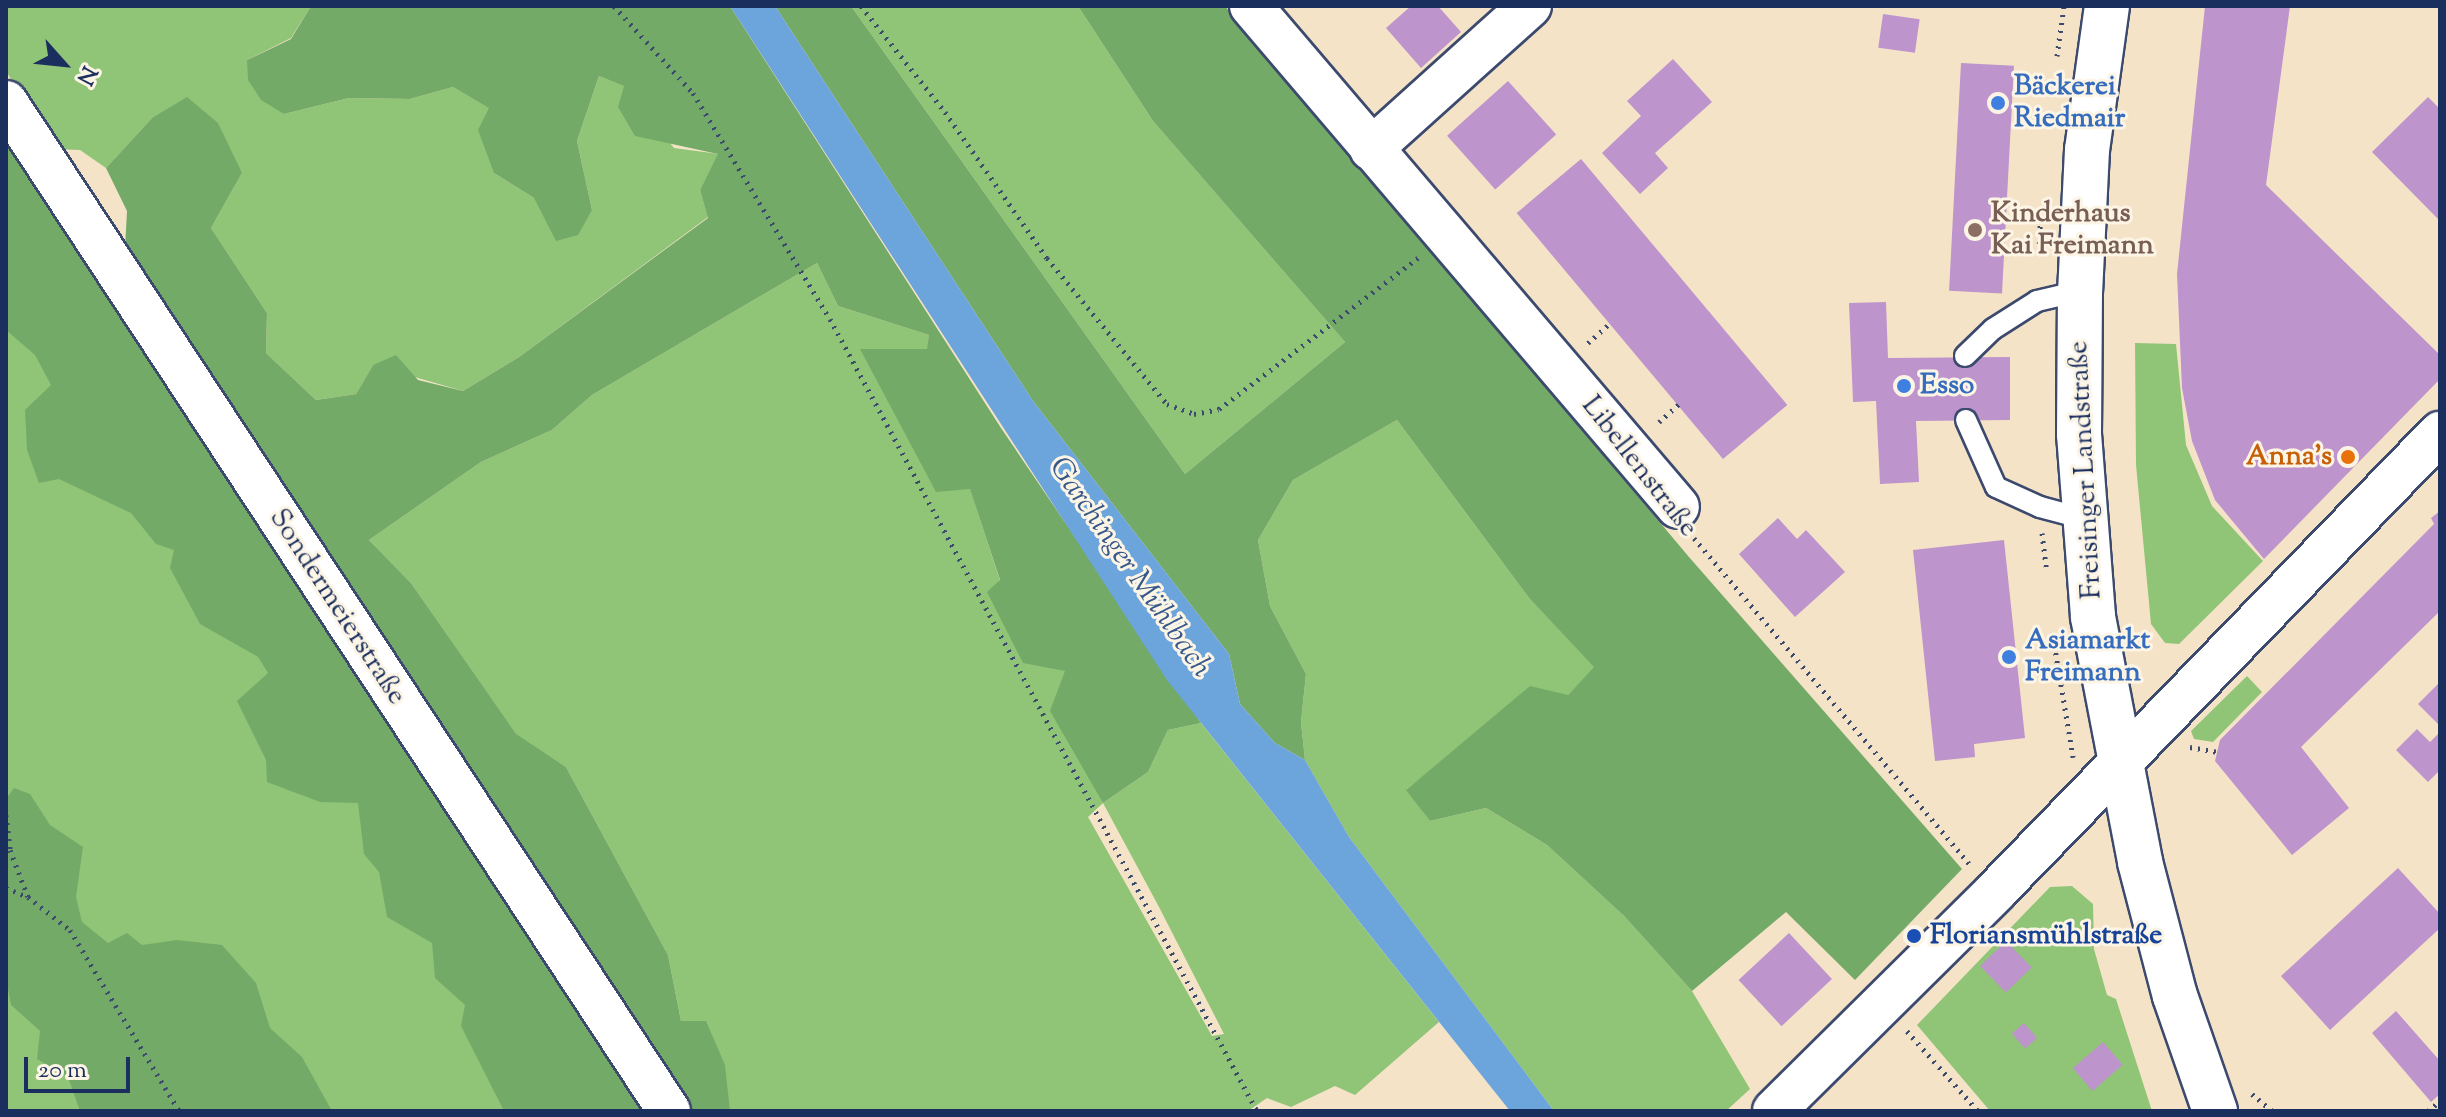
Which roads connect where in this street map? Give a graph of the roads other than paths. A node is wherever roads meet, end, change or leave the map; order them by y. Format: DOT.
graph roads {
  1 [pos="1251,6"];
  2 [pos="1530,6"];
  3 [pos="2107,6"];
  4 [pos="6,102"];
  5 [pos="1371,149"];
  6 [pos="2080,291"];
  7 [pos="1965,356"];
  8 [pos="1966,420"];
  9 [pos="2440,433"];
  10 [pos="1678,507"];
  11 [pos="2085,519"];
  12 [pos="2118,764"];
  13 [pos="2234,1102"];
  14 [pos="669,1111"];
  15 [pos="1774,1111"];
  1 -- 5 [label="street, Libellenstraße"];
  2 -- 5 [label="street"];
  3 -- 6 [label="main road, Freisinger Landstraße"];
  4 -- 14 [label="street, Sondermeierstraße"];
  5 -- 10 [label="street, Libellenstraße"];
  6 -- 7 [label="lane"];
  6 -- 11 [label="main road, Freisinger Landstraße"];
  8 -- 11 [label="lane"];
  9 -- 12 [label="street"];
  11 -- 12 [label="main road, Freisinger Landstraße"];
  12 -- 13 [label="main road, Freisinger Landstraße"];
  12 -- 15 [label="street"];
}
